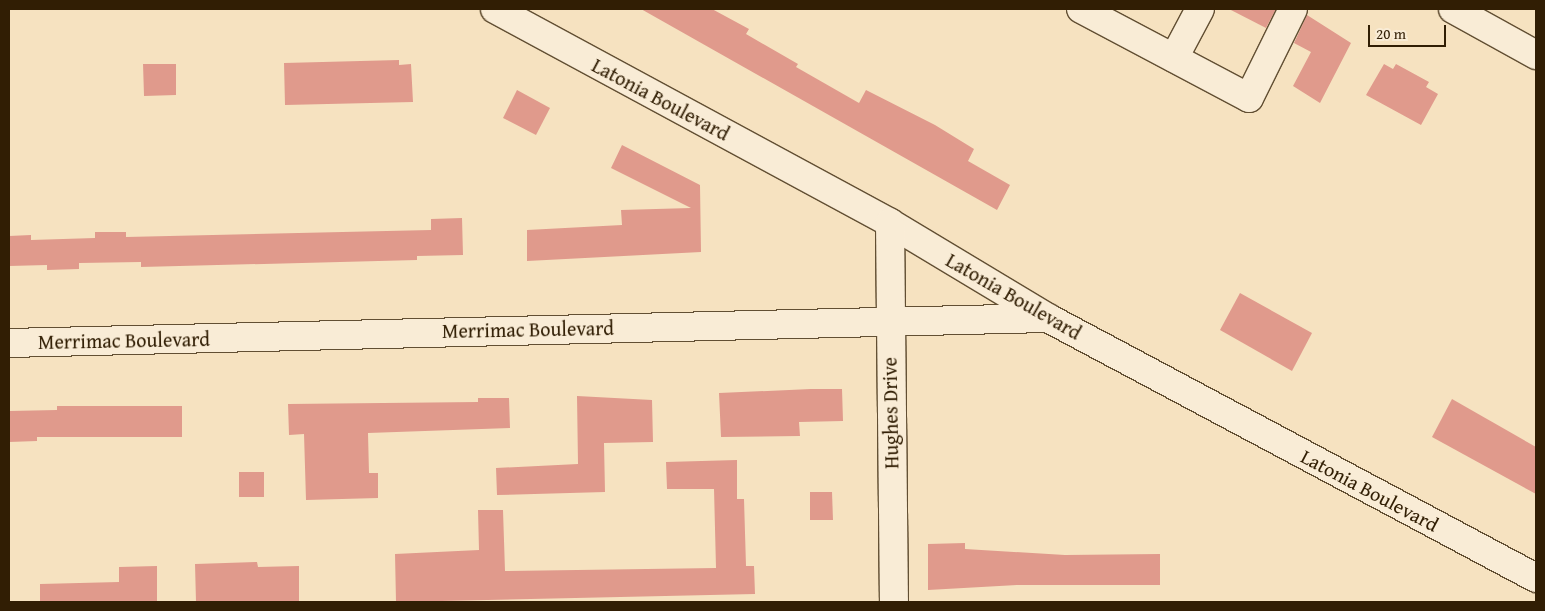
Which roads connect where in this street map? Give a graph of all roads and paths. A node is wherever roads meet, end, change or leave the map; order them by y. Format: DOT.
graph roads {
  1 [pos="495,9"];
  2 [pos="1081,9"];
  3 [pos="1200,9"];
  4 [pos="1293,9"];
  5 [pos="1453,9"];
  6 [pos="1536,55"];
  7 [pos="1174,58"];
  8 [pos="890,223"];
  9 [pos="1048,318"];
  10 [pos="888,320"];
  11 [pos="9,343"];
  12 [pos="1536,578"];
  13 [pos="894,602"];
  1 -- 8 [label="street, Latonia Boulevard"];
  2 -- 7 [label="street"];
  3 -- 7 [label="street"];
  4 -- 7 [label="street"];
  5 -- 6 [label="street"];
  8 -- 9 [label="street, Latonia Boulevard"];
  8 -- 10 [label="street, Hughes Drive"];
  9 -- 10 [label="street, Merrimac Boulevard"];
  9 -- 12 [label="street, Latonia Boulevard"];
  10 -- 11 [label="street, Merrimac Boulevard"];
  10 -- 13 [label="street, Hughes Drive"];
}
